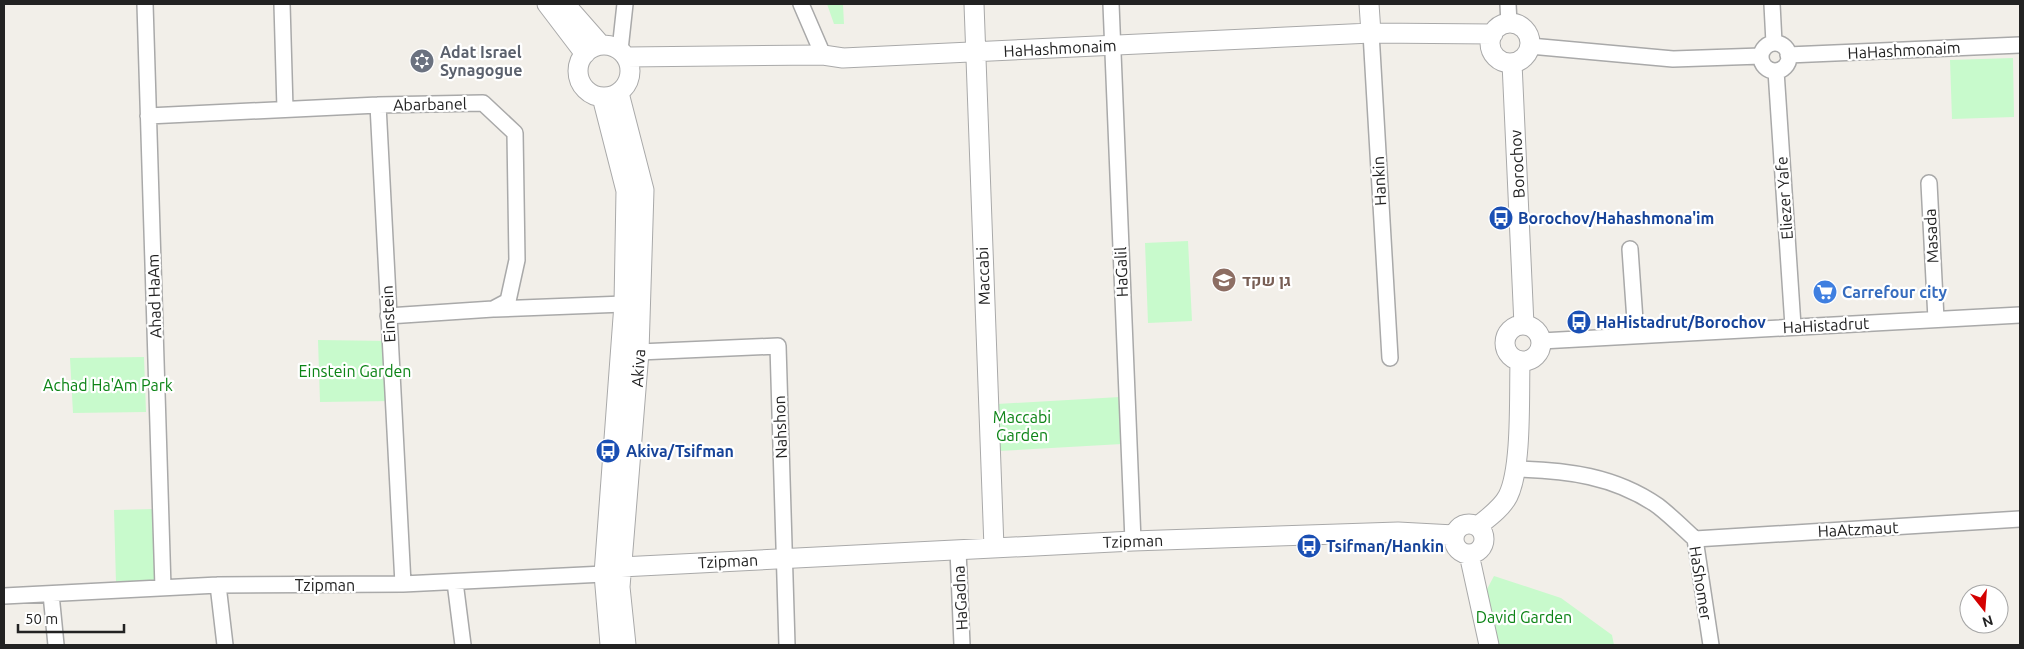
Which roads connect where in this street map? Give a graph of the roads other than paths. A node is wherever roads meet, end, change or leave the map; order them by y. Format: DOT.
graph roads {
  1 [pos="145,4"];
  2 [pos="282,4"];
  3 [pos="547,4"];
  4 [pos="565,4"];
  5 [pos="625,4"];
  6 [pos="801,4"];
  7 [pos="974,4"];
  8 [pos="1111,4"];
  9 [pos="1369,4"];
  10 [pos="1508,4"];
  11 [pos="1772,4"];
  12 [pos="1509,24"];
  13 [pos="1371,34"];
  14 [pos="1493,34"];
  15 [pos="1774,43"];
  16 [pos="1113,44"];
  17 [pos="2020,45"];
  18 [pos="1530,46"];
  19 [pos="593,49"];
  20 [pos="976,53"];
  21 [pos="623,54"];
  22 [pos="823,55"];
  23 [pos="1788,55"];
  24 [pos="1761,56"];
  25 [pos="1512,63"];
  26 [pos="1776,70"];
  27 [pos="611,95"];
  28 [pos="378,105"];
  29 [pos="285,109"];
  30 [pos="148,116"];
  31 [pos="1929,183"];
  32 [pos="1630,249"];
  33 [pos="624,304"];
  34 [pos="494,309"];
  35 [pos="2020,315"];
  36 [pos="388,316"];
  37 [pos="1936,319"];
  38 [pos="1524,325"];
  39 [pos="1793,326"];
  40 [pos="1636,335"];
  41 [pos="1541,341"];
  42 [pos="639,352"];
  43 [pos="1390,358"];
  44 [pos="1520,362"];
  45 [pos="1516,469"];
  46 [pos="2020,519"];
  47 [pos="1478,526"];
  48 [pos="1454,535"];
  49 [pos="1695,539"];
  50 [pos="1132,541"];
  51 [pos="994,548"];
  52 [pos="958,550"];
  53 [pos="1469,554"];
  54 [pos="784,557"];
  55 [pos="610,565"];
  56 [pos="455,582"];
  57 [pos="403,584"];
  58 [pos="218,585"];
  59 [pos="164,588"];
  60 [pos="51,594"];
  61 [pos="4,596"];
  62 [pos="56,645"];
  63 [pos="225,645"];
  64 [pos="463,645"];
  65 [pos="610,645"];
  66 [pos="626,645"];
  67 [pos="787,645"];
  68 [pos="962,645"];
  69 [pos="1489,645"];
  70 [pos="1711,645"];
  1 -- 30 [label="street, Ahad HaAm"];
  2 -- 29 [label="street"];
  3 -- 19 [label="street"];
  4 -- 19 [label="street"];
  5 -- 21 [label="street"];
  6 -- 22 [label="street"];
  7 -- 20 [label="street, Maccabi"];
  8 -- 16 [label="street, HaGalil"];
  9 -- 13 [label="street, Hankin"];
  10 -- 12 [label="street"];
  11 -- 15 [label="street"];
  12 -- 14 [label="street"];
  12 -- 18 [label="street"];
  13 -- 14 [label="street, HaHashmonaim"];
  13 -- 16 [label="street, HaHashmonaim"];
  13 -- 43 [label="street, Hankin"];
  14 -- 25 [label="street"];
  15 -- 23 [label="street"];
  15 -- 24 [label="street"];
  16 -- 20 [label="street, HaHashmonaim"];
  16 -- 50 [label="street, HaGalil"];
  17 -- 23 [label="street, HaHashmonaim"];
  18 -- 24 [label="street"];
  18 -- 25 [label="street"];
  19 -- 21 [label="street"];
  19 -- 27 [label="street"];
  20 -- 22 [label="street, HaHashmonaim"];
  20 -- 51 [label="street, Maccabi"];
  21 -- 22 [label="street, HaHashmonaim"];
  21 -- 27 [label="street"];
  23 -- 26 [label="street"];
  24 -- 26 [label="street"];
  25 -- 38 [label="street, Borochov"];
  26 -- 39 [label="street, Eliezer Yafe"];
  27 -- 33 [label="street, Akiva"];
  27 -- 42 [label="street, Akiva"];
  28 -- 29 [label="street, Abarbanel"];
  28 -- 34 [label="street, Abarbanel"];
  28 -- 36 [label="street, Einstein"];
  29 -- 30 [label="street, Abarbanel"];
  30 -- 59 [label="street, Ahad HaAm"];
  31 -- 37 [label="street, Masada"];
  32 -- 40 [label="street"];
  33 -- 34 [label="street"];
  33 -- 55 [label="street, Akiva"];
  34 -- 36 [label="street"];
  35 -- 37 [label="street, HaHistadrut"];
  36 -- 57 [label="street, Einstein"];
  37 -- 39 [label="street, HaHistadrut"];
  38 -- 41 [label="street"];
  38 -- 44 [label="street"];
  39 -- 40 [label="street, HaHistadrut"];
  40 -- 41 [label="street, HaHistadrut"];
  41 -- 44 [label="street"];
  42 -- 54 [label="street, Nahshon"];
  42 -- 55 [label="street, Akiva"];
  44 -- 45 [label="street"];
  45 -- 47 [label="street"];
  45 -- 49 [label="street, HaShomer"];
  46 -- 49 [label="street, HaAtzmaut"];
  47 -- 48 [label="street"];
  47 -- 53 [label="street"];
  48 -- 50 [label="street, Tzipman"];
  48 -- 53 [label="street"];
  49 -- 70 [label="street, HaShomer"];
  50 -- 51 [label="street, Tzipman"];
  51 -- 52 [label="street, Tzipman"];
  52 -- 54 [label="street, Tzipman"];
  52 -- 68 [label="street, HaGadna"];
  53 -- 69 [label="street"];
  54 -- 55 [label="street, Tzipman"];
  54 -- 67 [label="street, Nahshon"];
  55 -- 56 [label="street, Tzipman"];
  55 -- 65 [label="street, Akiva"];
  55 -- 66 [label="street"];
  56 -- 57 [label="street, Tzipman"];
  56 -- 64 [label="street"];
  57 -- 58 [label="street, Tzipman"];
  58 -- 59 [label="street, Tzipman"];
  58 -- 63 [label="street"];
  59 -- 60 [label="street, Tzipman"];
  60 -- 61 [label="street, Tzipman"];
  60 -- 62 [label="street"];
}
